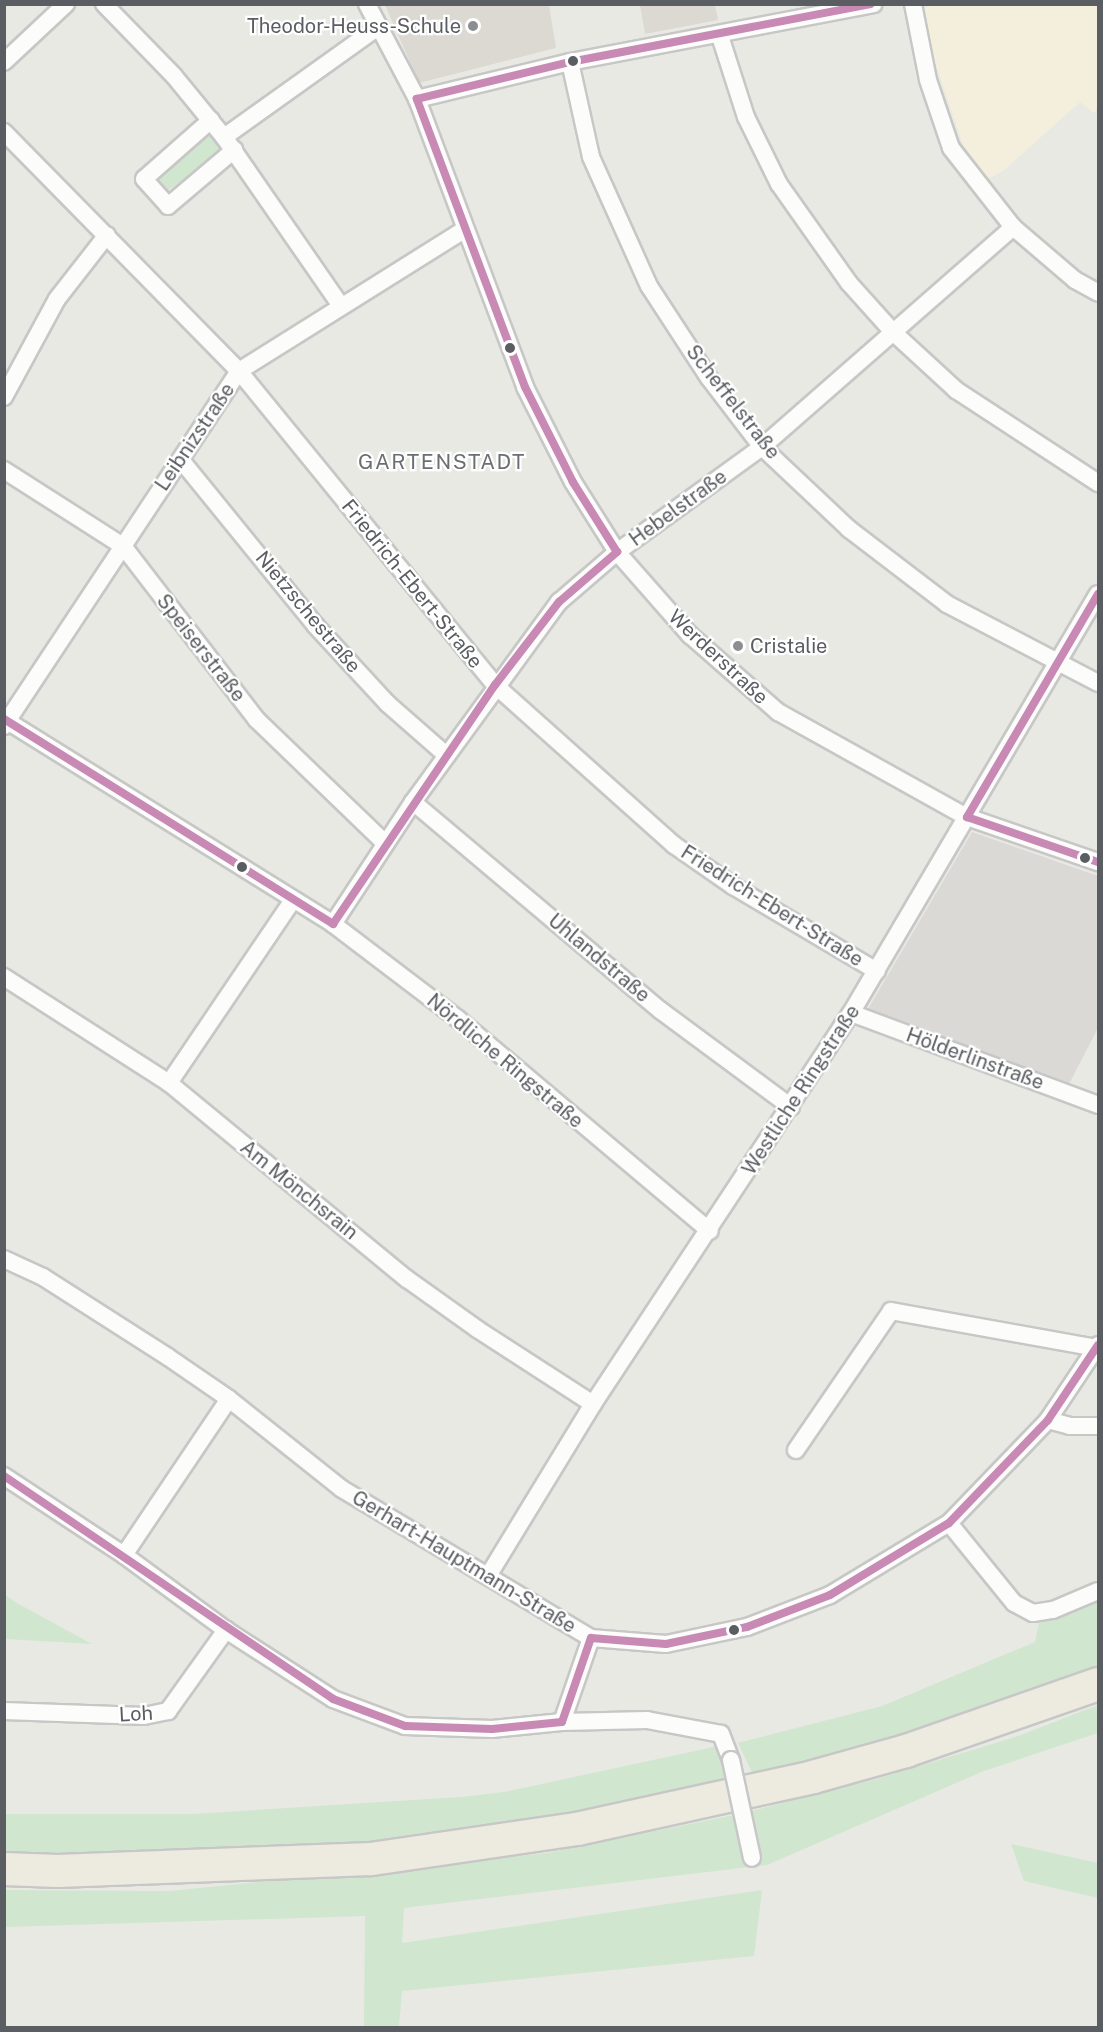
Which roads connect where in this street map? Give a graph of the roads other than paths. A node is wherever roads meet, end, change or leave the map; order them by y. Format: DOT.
graph roads {
  1 [pos="66,4"];
  2 [pos="104,4"];
  3 [pos="367,4"];
  4 [pos="873,4"];
  5 [pos="913,4"];
  6 [pos="378,27"];
  7 [pos="720,36"];
  8 [pos="4,62"];
  9 [pos="570,62"];
  10 [pos="417,99"];
  11 [pos="211,120"];
  12 [pos="4,132"];
  13 [pos="229,143"];
  14 [pos="1013,227"];
  15 [pos="465,229"];
  16 [pos="107,235"];
  17 [pos="1098,293"];
  18 [pos="341,306"];
  19 [pos="893,332"];
  20 [pos="239,371"];
  21 [pos="4,397"];
  22 [pos="762,447"];
  23 [pos="181,460"];
  24 [pos="4,470"];
  25 [pos="1098,483"];
  26 [pos="123,546"];
  27 [pos="618,552"];
  28 [pos="1098,594"];
  29 [pos="1055,664"];
  30 [pos="1098,683"];
  31 [pos="495,685"];
  32 [pos="6,721"];
  33 [pos="446,755"];
  34 [pos="413,802"];
  35 [pos="967,817"];
  36 [pos="385,843"];
  37 [pos="1098,862"];
  38 [pos="293,900"];
  39 [pos="333,924"];
  40 [pos="877,971"];
  41 [pos="4,977"];
  42 [pos="851,1013"];
  43 [pos="169,1083"];
  44 [pos="1098,1105"];
  45 [pos="791,1107"];
  46 [pos="710,1231"];
  47 [pos="4,1259"];
  48 [pos="1098,1347"];
  49 [pos="229,1399"];
  50 [pos="593,1404"];
  51 [pos="1048,1419"];
  52 [pos="1098,1426"];
  53 [pos="796,1450"];
  54 [pos="4,1476"];
  55 [pos="950,1523"];
  56 [pos="124,1555"];
  57 [pos="488,1576"];
  58 [pos="1098,1591"];
  59 [pos="226,1630"];
  60 [pos="591,1638"];
  61 [pos="1098,1684"];
  62 [pos="4,1711"];
  63 [pos="562,1722"];
  64 [pos="752,1858"];
  65 [pos="4,1869"];
  1 -- 8 [label="street"];
  2 -- 11 [label="street"];
  3 -- 6 [label="street, Werderstraße"];
  4 -- 7 [label="street"];
  5 -- 14 [label="street"];
  6 -- 10 [label="street, Werderstraße"];
  6 -- 13 [label="street"];
  7 -- 9 [label="street"];
  7 -- 19 [label="street"];
  9 -- 10 [label="street"];
  9 -- 22 [label="street, Scheffelstraße"];
  10 -- 15 [label="street, Werderstraße"];
  11 -- 13 [label="street"];
  11 -- 13 [label="street"];
  12 -- 16 [label="street, Friedrich-Ebert-Straße"];
  13 -- 18 [label="street"];
  14 -- 17 [label="street"];
  14 -- 19 [label="street, Hebelstraße"];
  15 -- 18 [label="street, Leibnizstraße"];
  15 -- 27 [label="street, Werderstraße"];
  16 -- 20 [label="street, Friedrich-Ebert-Straße"];
  16 -- 21 [label="street"];
  18 -- 20 [label="street, Leibnizstraße"];
  19 -- 22 [label="street, Hebelstraße"];
  19 -- 25 [label="street"];
  20 -- 23 [label="street, Leibnizstraße"];
  20 -- 31 [label="street, Friedrich-Ebert-Straße"];
  22 -- 27 [label="street, Hebelstraße"];
  22 -- 29 [label="street, Scheffelstraße"];
  23 -- 26 [label="street, Leibnizstraße"];
  23 -- 33 [label="street, Nietzschestraße"];
  24 -- 26 [label="street, Speiserstraße"];
  26 -- 32 [label="street, Leibnizstraße"];
  26 -- 36 [label="street, Speiserstraße"];
  27 -- 31 [label="street, Hebelstraße"];
  27 -- 35 [label="street, Werderstraße"];
  28 -- 29 [label="street, Westliche Ringstraße"];
  29 -- 30 [label="street, Scheffelstraße"];
  29 -- 35 [label="street, Westliche Ringstraße"];
  31 -- 33 [label="street, Hebelstraße"];
  31 -- 40 [label="street, Friedrich-Ebert-Straße"];
  32 -- 38 [label="street, Nördliche Ringstraße"];
  33 -- 34 [label="street, Hebelstraße"];
  34 -- 36 [label="street, Hebelstraße"];
  34 -- 45 [label="street, Uhlandstraße"];
  35 -- 37 [label="street, Werderstraße"];
  35 -- 40 [label="street, Westliche Ringstraße"];
  36 -- 39 [label="street, Hebelstraße"];
  38 -- 39 [label="street, Nördliche Ringstraße"];
  38 -- 43 [label="street"];
  39 -- 46 [label="street, Nördliche Ringstraße"];
  40 -- 42 [label="street, Westliche Ringstraße"];
  41 -- 43 [label="street, Am Mönchsrain"];
  42 -- 44 [label="street, Hölderlinstraße"];
  42 -- 45 [label="street, Westliche Ringstraße"];
  43 -- 50 [label="street, Am Mönchsrain"];
  45 -- 46 [label="street, Westliche Ringstraße"];
  46 -- 50 [label="street, Westliche Ringstraße"];
  47 -- 49 [label="street, Gerhart-Hauptmann-Straße"];
  48 -- 51 [label="street, Gerhart-Hauptmann-Straße"];
  48 -- 53 [label="street"];
  49 -- 56 [label="street"];
  49 -- 57 [label="street, Gerhart-Hauptmann-Straße"];
  50 -- 57 [label="street, Westliche Ringstraße"];
  51 -- 52 [label="street"];
  51 -- 55 [label="street, Gerhart-Hauptmann-Straße"];
  54 -- 56 [label="street"];
  55 -- 58 [label="street"];
  55 -- 60 [label="street, Gerhart-Hauptmann-Straße"];
  56 -- 59 [label="street"];
  57 -- 60 [label="street, Gerhart-Hauptmann-Straße"];
  59 -- 62 [label="street, Loh"];
  59 -- 63 [label="street"];
  60 -- 63 [label="street"];
  61 -- 65 [label="highway"];
  63 -- 64 [label="street, bridge"];
}
